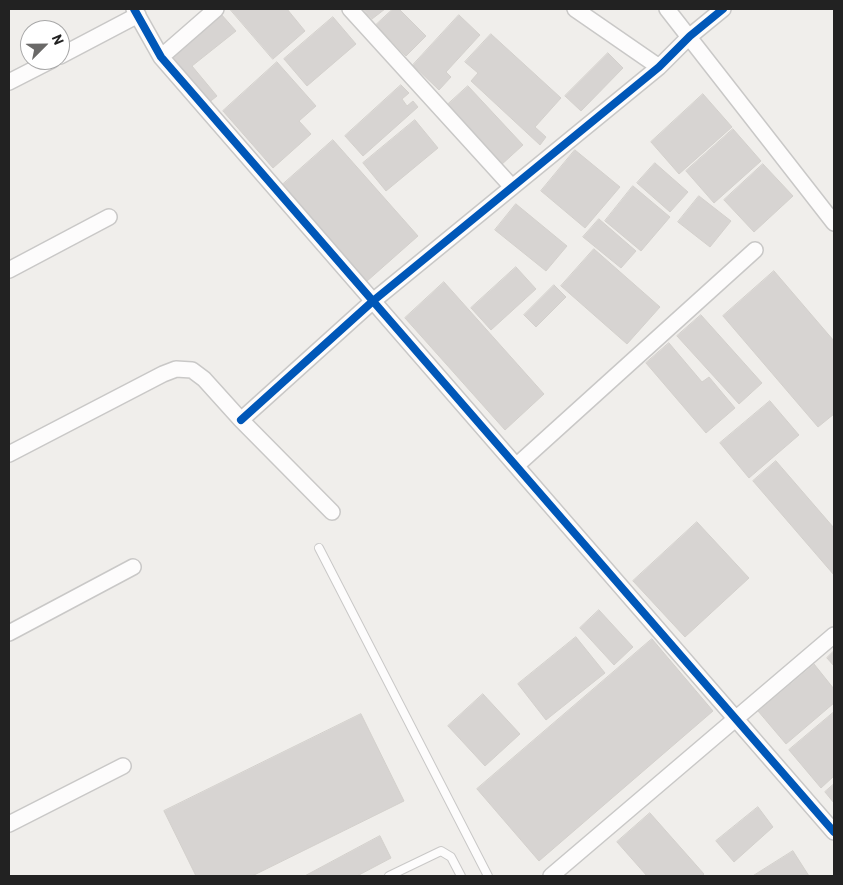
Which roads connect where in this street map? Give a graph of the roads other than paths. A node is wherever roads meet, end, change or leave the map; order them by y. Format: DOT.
graph roads {
  1 [pos="216,9"];
  2 [pos="350,9"];
  3 [pos="575,9"];
  4 [pos="667,9"];
  5 [pos="723,9"];
  6 [pos="136,12"];
  7 [pos="690,36"];
  8 [pos="70,50"];
  9 [pos="161,57"];
  10 [pos="660,67"];
  11 [pos="32,70"];
  12 [pos="9,82"];
  13 [pos="512,187"];
  14 [pos="109,217"];
  15 [pos="834,223"];
  16 [pos="755,250"];
  17 [pos="9,270"];
  18 [pos="374,301"];
  19 [pos="241,420"];
  20 [pos="9,454"];
  21 [pos="516,466"];
  22 [pos="332,512"];
  23 [pos="319,548"];
  24 [pos="134,567"];
  25 [pos="9,633"];
  26 [pos="834,635"];
  27 [pos="736,719"];
  28 [pos="123,766"];
  29 [pos="9,824"];
  30 [pos="834,832"];
  31 [pos="389,876"];
  32 [pos="461,876"];
  33 [pos="488,876"];
  34 [pos="551,876"];
  1 -- 9 [label="street"];
  2 -- 13 [label="street"];
  3 -- 10 [label="street"];
  4 -- 7 [label="street"];
  5 -- 7 [label="street"];
  6 -- 8 [label="street"];
  6 -- 9 [label="street"];
  7 -- 10 [label="street"];
  7 -- 15 [label="street"];
  9 -- 18 [label="street"];
  10 -- 13 [label="street"];
  11 -- 12 [label="street"];
  13 -- 18 [label="street"];
  14 -- 17 [label="street"];
  16 -- 21 [label="street"];
  18 -- 19 [label="street"];
  18 -- 21 [label="street"];
  19 -- 20 [label="street"];
  19 -- 22 [label="street"];
  21 -- 27 [label="street"];
  23 -- 33 [label="lane"];
  24 -- 25 [label="street"];
  26 -- 27 [label="street"];
  27 -- 30 [label="street"];
  27 -- 34 [label="street"];
  28 -- 29 [label="street"];
  31 -- 32 [label="lane"];
}
